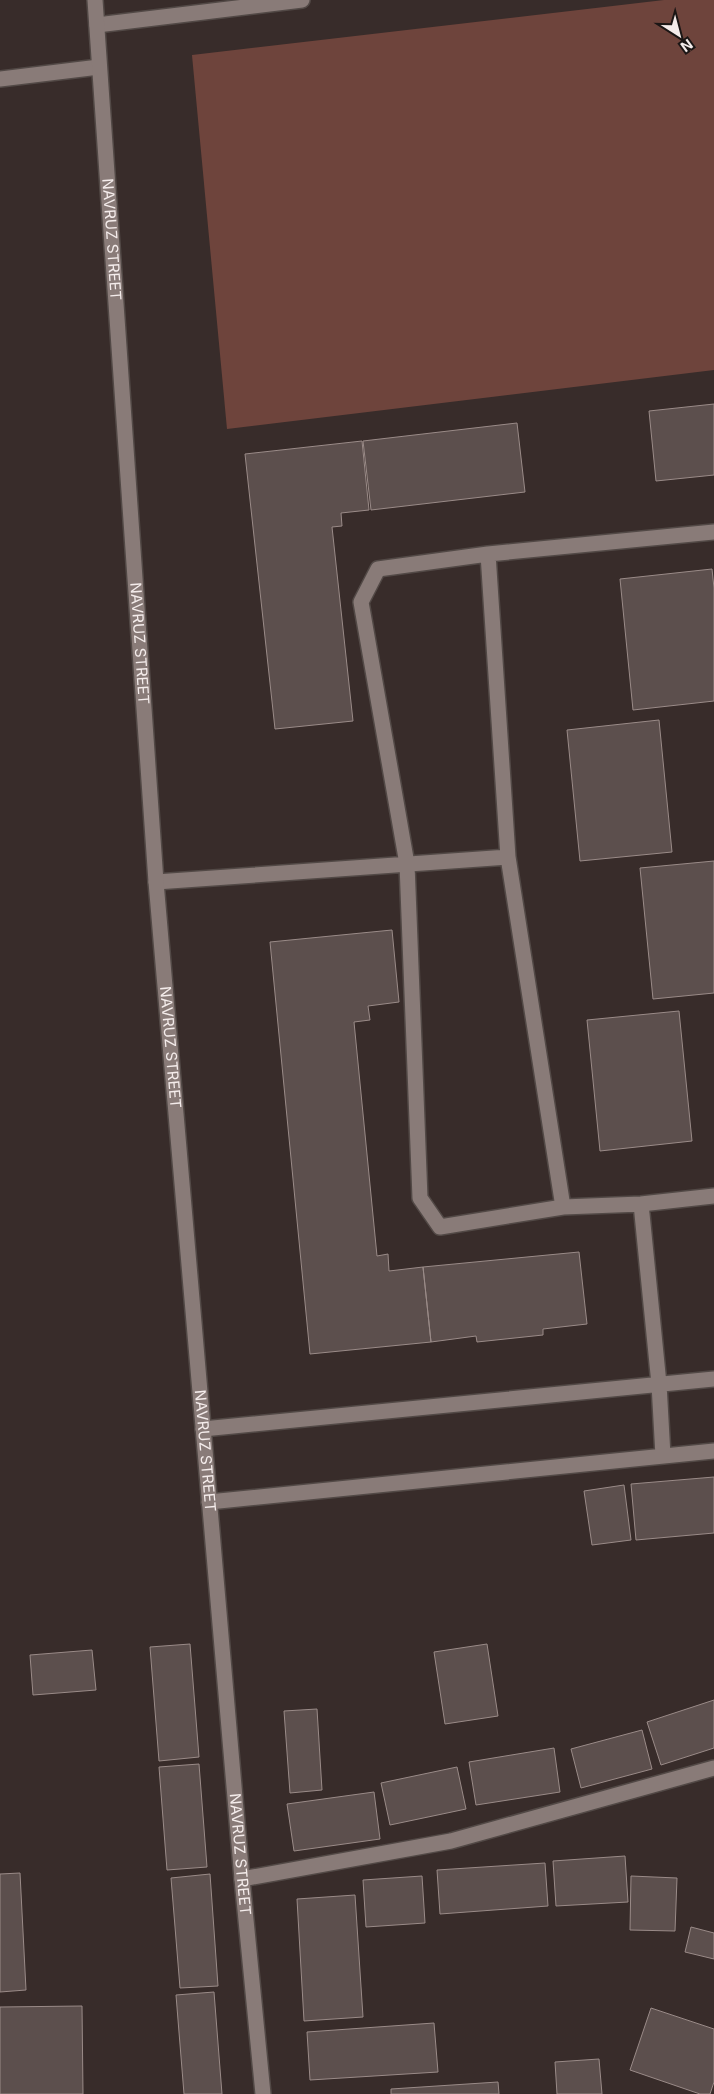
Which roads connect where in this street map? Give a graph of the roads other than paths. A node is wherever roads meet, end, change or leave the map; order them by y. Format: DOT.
graph roads {
  1 [pos="95,0"];
  2 [pos="302,0"];
  3 [pos="97,25"];
  4 [pos="99,67"];
  5 [pos="0,79"];
  6 [pos="714,532"];
  7 [pos="488,554"];
  8 [pos="508,857"];
  9 [pos="407,864"];
  10 [pos="156,882"];
  11 [pos="714,1196"];
  12 [pos="641,1204"];
  13 [pos="563,1207"];
  14 [pos="714,1379"];
  15 [pos="659,1384"];
  16 [pos="203,1429"];
  17 [pos="714,1451"];
  18 [pos="663,1456"];
  19 [pos="209,1502"];
  20 [pos="714,1768"];
  21 [pos="242,1879"];
  22 [pos="263,2094"];
  1 -- 3 [label="street, NAVRUZ STREET"];
  2 -- 3 [label="street"];
  3 -- 4 [label="street, NAVRUZ STREET"];
  4 -- 5 [label="street"];
  4 -- 10 [label="street, NAVRUZ STREET"];
  6 -- 7 [label="street"];
  7 -- 8 [label="street"];
  7 -- 9 [label="street"];
  8 -- 9 [label="street"];
  8 -- 13 [label="street"];
  9 -- 10 [label="street"];
  9 -- 13 [label="street"];
  10 -- 16 [label="street, NAVRUZ STREET"];
  11 -- 12 [label="street"];
  12 -- 13 [label="street"];
  12 -- 15 [label="street"];
  14 -- 15 [label="street"];
  15 -- 16 [label="street"];
  15 -- 18 [label="street"];
  16 -- 19 [label="street, NAVRUZ STREET"];
  17 -- 18 [label="street"];
  18 -- 19 [label="street"];
  19 -- 21 [label="street, NAVRUZ STREET"];
  20 -- 21 [label="street"];
  21 -- 22 [label="street, NAVRUZ STREET"];
}
